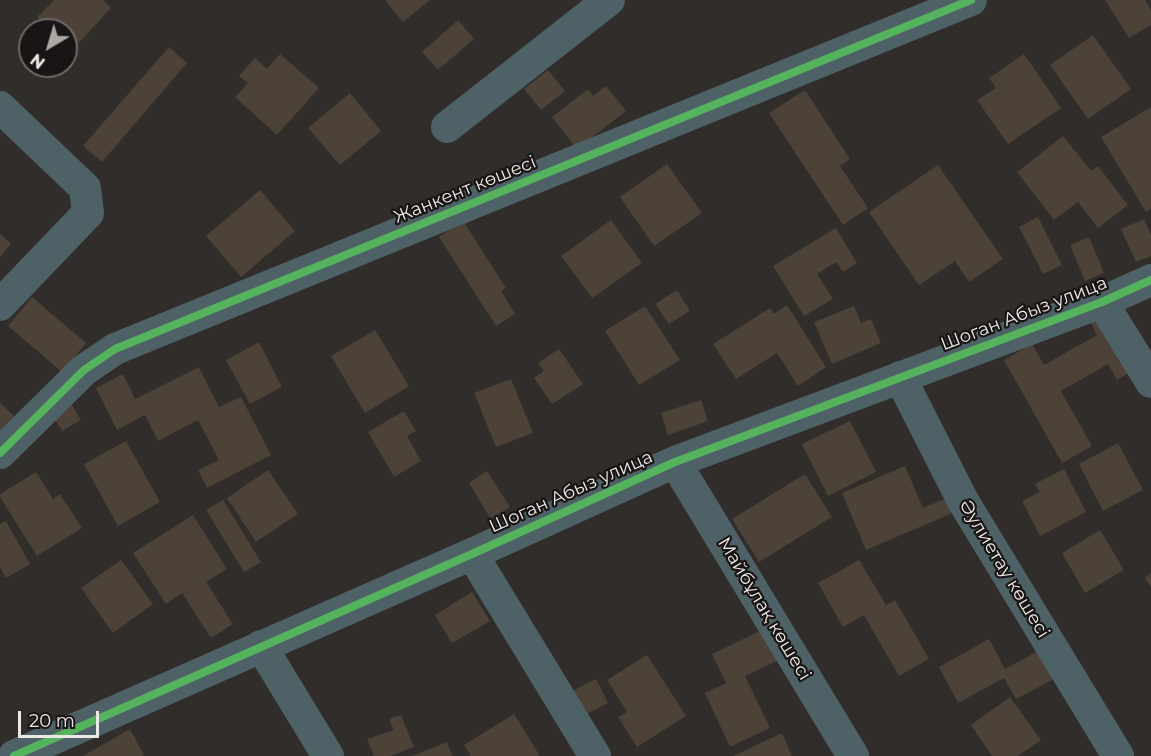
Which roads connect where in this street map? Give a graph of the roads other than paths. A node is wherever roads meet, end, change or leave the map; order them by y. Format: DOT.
graph roads {
  1 [pos="609,0"];
  2 [pos="971,0"];
  3 [pos="0,107"];
  4 [pos="447,126"];
  5 [pos="1151,280"];
  6 [pos="1102,302"];
  7 [pos="0,305"];
  8 [pos="900,377"];
  9 [pos="1151,382"];
  10 [pos="0,453"];
  11 [pos="675,462"];
  12 [pos="472,554"];
  13 [pos="261,646"];
  14 [pos="63,747"];
  15 [pos="14,756"];
  16 [pos="328,756"];
  17 [pos="595,756"];
  18 [pos="853,756"];
  19 [pos="1118,756"];
  1 -- 4 [label="street"];
  2 -- 10 [label="street, Жанкент көшесі"];
  3 -- 7 [label="street"];
  5 -- 6 [label="street, Шоган Абыз улица"];
  6 -- 8 [label="street, Шоган Абыз улица"];
  6 -- 9 [label="street"];
  8 -- 11 [label="street, Шоган Абыз улица"];
  8 -- 19 [label="street, Әулиетау көшесі"];
  11 -- 12 [label="street, Шоган Абыз улица"];
  11 -- 18 [label="street, Майбұлақ көшесі"];
  12 -- 13 [label="street, Шоган Абыз улица"];
  12 -- 17 [label="street"];
  13 -- 14 [label="street, Шоган Абыз улица"];
  13 -- 16 [label="street"];
  14 -- 15 [label="street, Шоган Абыз улица"];
}
